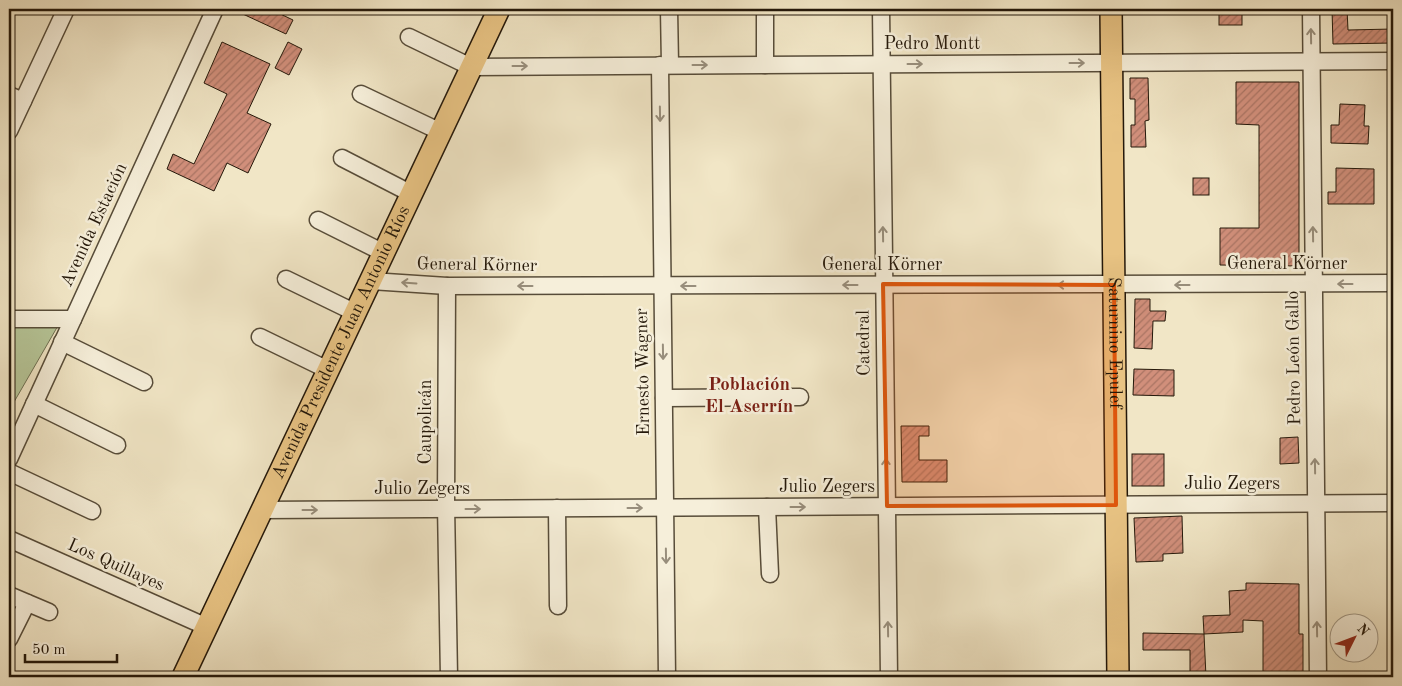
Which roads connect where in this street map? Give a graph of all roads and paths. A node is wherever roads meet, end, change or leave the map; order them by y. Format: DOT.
graph roads {
  1 [pos="66,9"];
  2 [pos="215,9"];
  3 [pos="499,9"];
  4 [pos="669,9"];
  5 [pos="765,9"];
  6 [pos="881,9"];
  7 [pos="1112,9"];
  8 [pos="1311,9"];
  9 [pos="409,37"];
  10 [pos="1393,61"];
  11 [pos="1311,62"];
  12 [pos="1112,63"];
  13 [pos="881,64"];
  14 [pos="665,65"];
  15 [pos="765,65"];
  16 [pos="471,67"];
  17 [pos="360,94"];
  18 [pos="16,98"];
  19 [pos="9,131"];
  20 [pos="441,132"];
  21 [pos="342,158"];
  22 [pos="412,194"];
  23 [pos="318,220"];
  24 [pos="384,252"];
  25 [pos="286,279"];
  26 [pos="371,281"];
  27 [pos="1393,283"];
  28 [pos="883,284"];
  29 [pos="1313,284"];
  30 [pos="1114,285"];
  31 [pos="446,286"];
  32 [pos="662,286"];
  33 [pos="356,313"];
  34 [pos="9,319"];
  35 [pos="73,319"];
  36 [pos="260,337"];
  37 [pos="62,342"];
  38 [pos="328,370"];
  39 [pos="144,382"];
  40 [pos="800,397"];
  41 [pos="664,398"];
  42 [pos="34,404"];
  43 [pos="117,445"];
  44 [pos="9,459"];
  45 [pos="9,472"];
  46 [pos="1393,503"];
  47 [pos="1316,504"];
  48 [pos="1116,505"];
  49 [pos="887,506"];
  50 [pos="665,507"];
  51 [pos="767,507"];
  52 [pos="558,508"];
  53 [pos="446,509"];
  54 [pos="261,510"];
  55 [pos="92,511"];
  56 [pos="9,540"];
  57 [pos="770,574"];
  58 [pos="9,595"];
  59 [pos="27,603"];
  60 [pos="558,606"];
  61 [pos="49,612"];
  62 [pos="207,627"];
  63 [pos="9,639"];
  64 [pos="183,677"];
  65 [pos="449,677"];
  66 [pos="667,677"];
  67 [pos="889,677"];
  68 [pos="1118,677"];
  69 [pos="1318,677"];
  1 -- 18 [label="street"];
  2 -- 35 [label="street, Avenida Estación"];
  3 -- 16 [label="main road, Avenida Presidente Juan Antonio Ríos"];
  4 -- 14 [label="street, Ernesto Wagner"];
  5 -- 15 [label="street"];
  6 -- 13 [label="street, Catedral"];
  7 -- 12 [label="main road, Saturnino Epulef"];
  11 -- 8 [label="street, Pedro León Gallo, one-way"];
  9 -- 16 [label="street"];
  10 -- 11 [label="street, Pedro Montt"];
  11 -- 12 [label="street, Pedro Montt"];
  29 -- 11 [label="street, Pedro León Gallo, one-way"];
  13 -- 12 [label="street, Pedro Montt, one-way"];
  12 -- 30 [label="main road, Saturnino Epulef"];
  13 -- 15 [label="street, Pedro Montt"];
  28 -- 13 [label="street, Catedral, one-way"];
  14 -- 15 [label="street, Pedro Montt, one-way"];
  16 -- 14 [label="street, Pedro Montt, one-way"];
  14 -- 32 [label="street, Ernesto Wagner, one-way"];
  16 -- 20 [label="main road, Avenida Presidente Juan Antonio Ríos"];
  17 -- 20 [label="street"];
  18 -- 19 [label="street"];
  20 -- 22 [label="main road, Avenida Presidente Juan Antonio Ríos"];
  21 -- 22 [label="street"];
  22 -- 24 [label="main road, Avenida Presidente Juan Antonio Ríos"];
  23 -- 24 [label="street"];
  24 -- 26 [label="main road, Avenida Presidente Juan Antonio Ríos"];
  25 -- 33 [label="street"];
  31 -- 26 [label="street, General Körner, one-way"];
  26 -- 33 [label="main road, Avenida Presidente Juan Antonio Ríos"];
  27 -- 29 [label="street, General Körner, one-way"];
  30 -- 28 [label="street, General Körner, one-way"];
  28 -- 32 [label="street, General Körner, one-way"];
  49 -- 28 [label="street, Catedral, one-way"];
  29 -- 30 [label="street, General Körner, one-way"];
  47 -- 29 [label="street, Pedro León Gallo, one-way"];
  30 -- 48 [label="main road, Saturnino Epulef"];
  32 -- 31 [label="street, General Körner, one-way"];
  31 -- 53 [label="street, Caupolicán"];
  32 -- 41 [label="street, Ernesto Wagner, one-way"];
  33 -- 38 [label="main road, Avenida Presidente Juan Antonio Ríos"];
  34 -- 35 [label="street"];
  35 -- 37 [label="street, Avenida Estación"];
  36 -- 38 [label="street"];
  37 -- 39 [label="street"];
  37 -- 42 [label="street, Avenida Estación"];
  38 -- 54 [label="main road, Avenida Presidente Juan Antonio Ríos"];
  40 -- 41 [label="street"];
  41 -- 50 [label="street, Ernesto Wagner"];
  42 -- 43 [label="street"];
  42 -- 44 [label="street, Avenida Estación"];
  45 -- 55 [label="street"];
  46 -- 47 [label="street, Julio Zegers"];
  47 -- 48 [label="street, Julio Zegers"];
  69 -- 47 [label="street, Pedro León Gallo, one-way"];
  48 -- 49 [label="street, Julio Zegers"];
  48 -- 68 [label="main road, Saturnino Epulef"];
  51 -- 49 [label="street, Julio Zegers, one-way"];
  67 -- 49 [label="street, Catedral, one-way"];
  50 -- 51 [label="street, Julio Zegers"];
  52 -- 50 [label="street, Julio Zegers, one-way"];
  50 -- 66 [label="street, Ernesto Wagner, one-way"];
  51 -- 57 [label="street"];
  53 -- 52 [label="street, Julio Zegers, one-way"];
  52 -- 60 [label="street"];
  54 -- 53 [label="street, Julio Zegers, one-way"];
  53 -- 65 [label="street, Caupolicán"];
  54 -- 62 [label="main road, Avenida Presidente Juan Antonio Ríos"];
  56 -- 62 [label="street, Los Quillayes"];
  58 -- 59 [label="street"];
  59 -- 61 [label="street"];
  59 -- 63 [label="street"];
  62 -- 64 [label="main road, Avenida Presidente Juan Antonio Ríos"];
}
